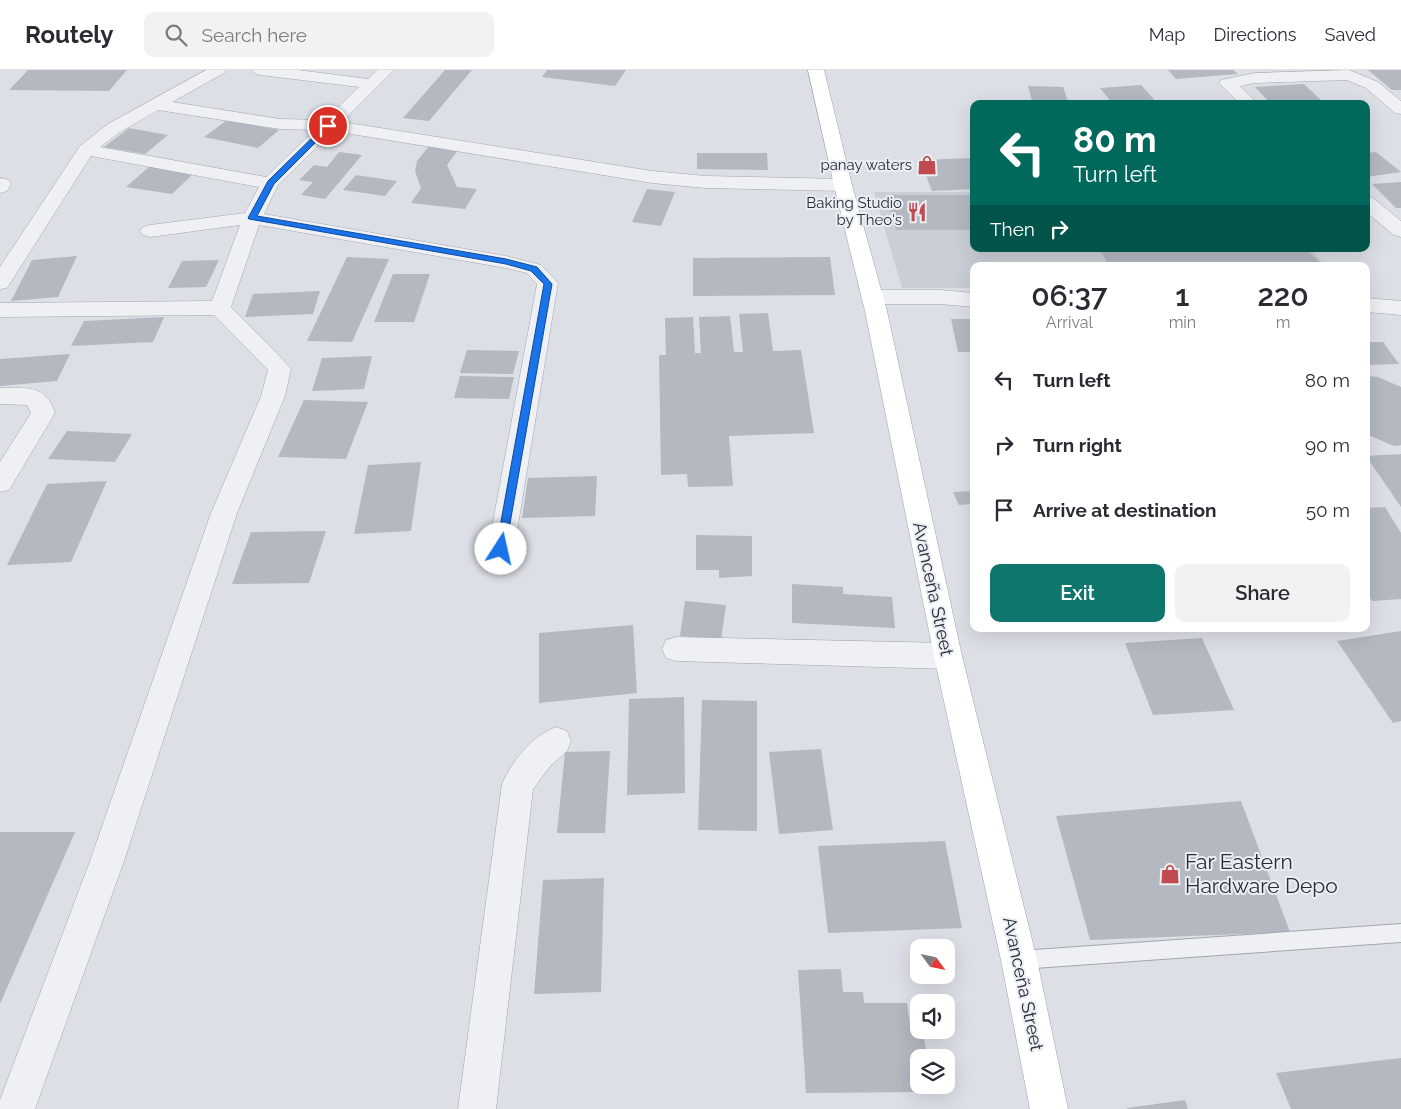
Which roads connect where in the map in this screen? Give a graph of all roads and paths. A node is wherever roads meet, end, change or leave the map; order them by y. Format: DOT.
graph roads {
  1 [pos="218,70"];
  2 [pos="260,70"];
  3 [pos="816,70"];
  4 [pos="1250,74"];
  5 [pos="378,77"];
  6 [pos="1246,100"];
  7 [pos="158,105"];
  8 [pos="1401,109"];
  9 [pos="328,126"];
  10 [pos="86,150"];
  11 [pos="270,183"];
  12 [pos="842,184"];
  13 [pos="1370,205"];
  14 [pos="252,218"];
  15 [pos="1397,224"];
  16 [pos="150,231"];
  17 [pos="0,283"];
  18 [pos="970,300"];
  19 [pos="874,304"];
  20 [pos="970,306"];
  21 [pos="1370,306"];
  22 [pos="220,308"];
  23 [pos="1401,308"];
  24 [pos="0,310"];
  25 [pos="0,396"];
  26 [pos="0,483"];
  27 [pos="501,549"];
  28 [pos="676,649"];
  29 [pos="948,656"];
  30 [pos="556,741"];
  31 [pos="1401,933"];
  32 [pos="1019,960"];
  33 [pos="16,1109"];
  34 [pos="477,1109"];
  35 [pos="1049,1109"];
  1 -- 7 [label="street"];
  2 -- 5 [label="street"];
  3 -- 12 [label="main road, Avanceña Street"];
  4 -- 6 [label="street"];
  4 -- 8 [label="street"];
  5 -- 9 [label="street"];
  7 -- 9 [label="street"];
  7 -- 10 [label="street"];
  9 -- 11 [label="street"];
  9 -- 12 [label="street"];
  10 -- 11 [label="street"];
  10 -- 17 [label="street"];
  11 -- 14 [label="street"];
  12 -- 19 [label="main road, Avanceña Street"];
  13 -- 15 [label="street"];
  14 -- 16 [label="street"];
  14 -- 22 [label="street"];
  14 -- 27 [label="street"];
  18 -- 19 [label="street"];
  19 -- 20 [label="street"];
  19 -- 29 [label="main road, Avanceña Street"];
  21 -- 23 [label="street"];
  22 -- 24 [label="street"];
  22 -- 33 [label="street"];
  25 -- 26 [label="street"];
  28 -- 29 [label="street"];
  29 -- 32 [label="main road, Avanceña Street"];
  30 -- 34 [label="street"];
  31 -- 32 [label="lane"];
  32 -- 35 [label="main road, Avanceña Street"];
}
